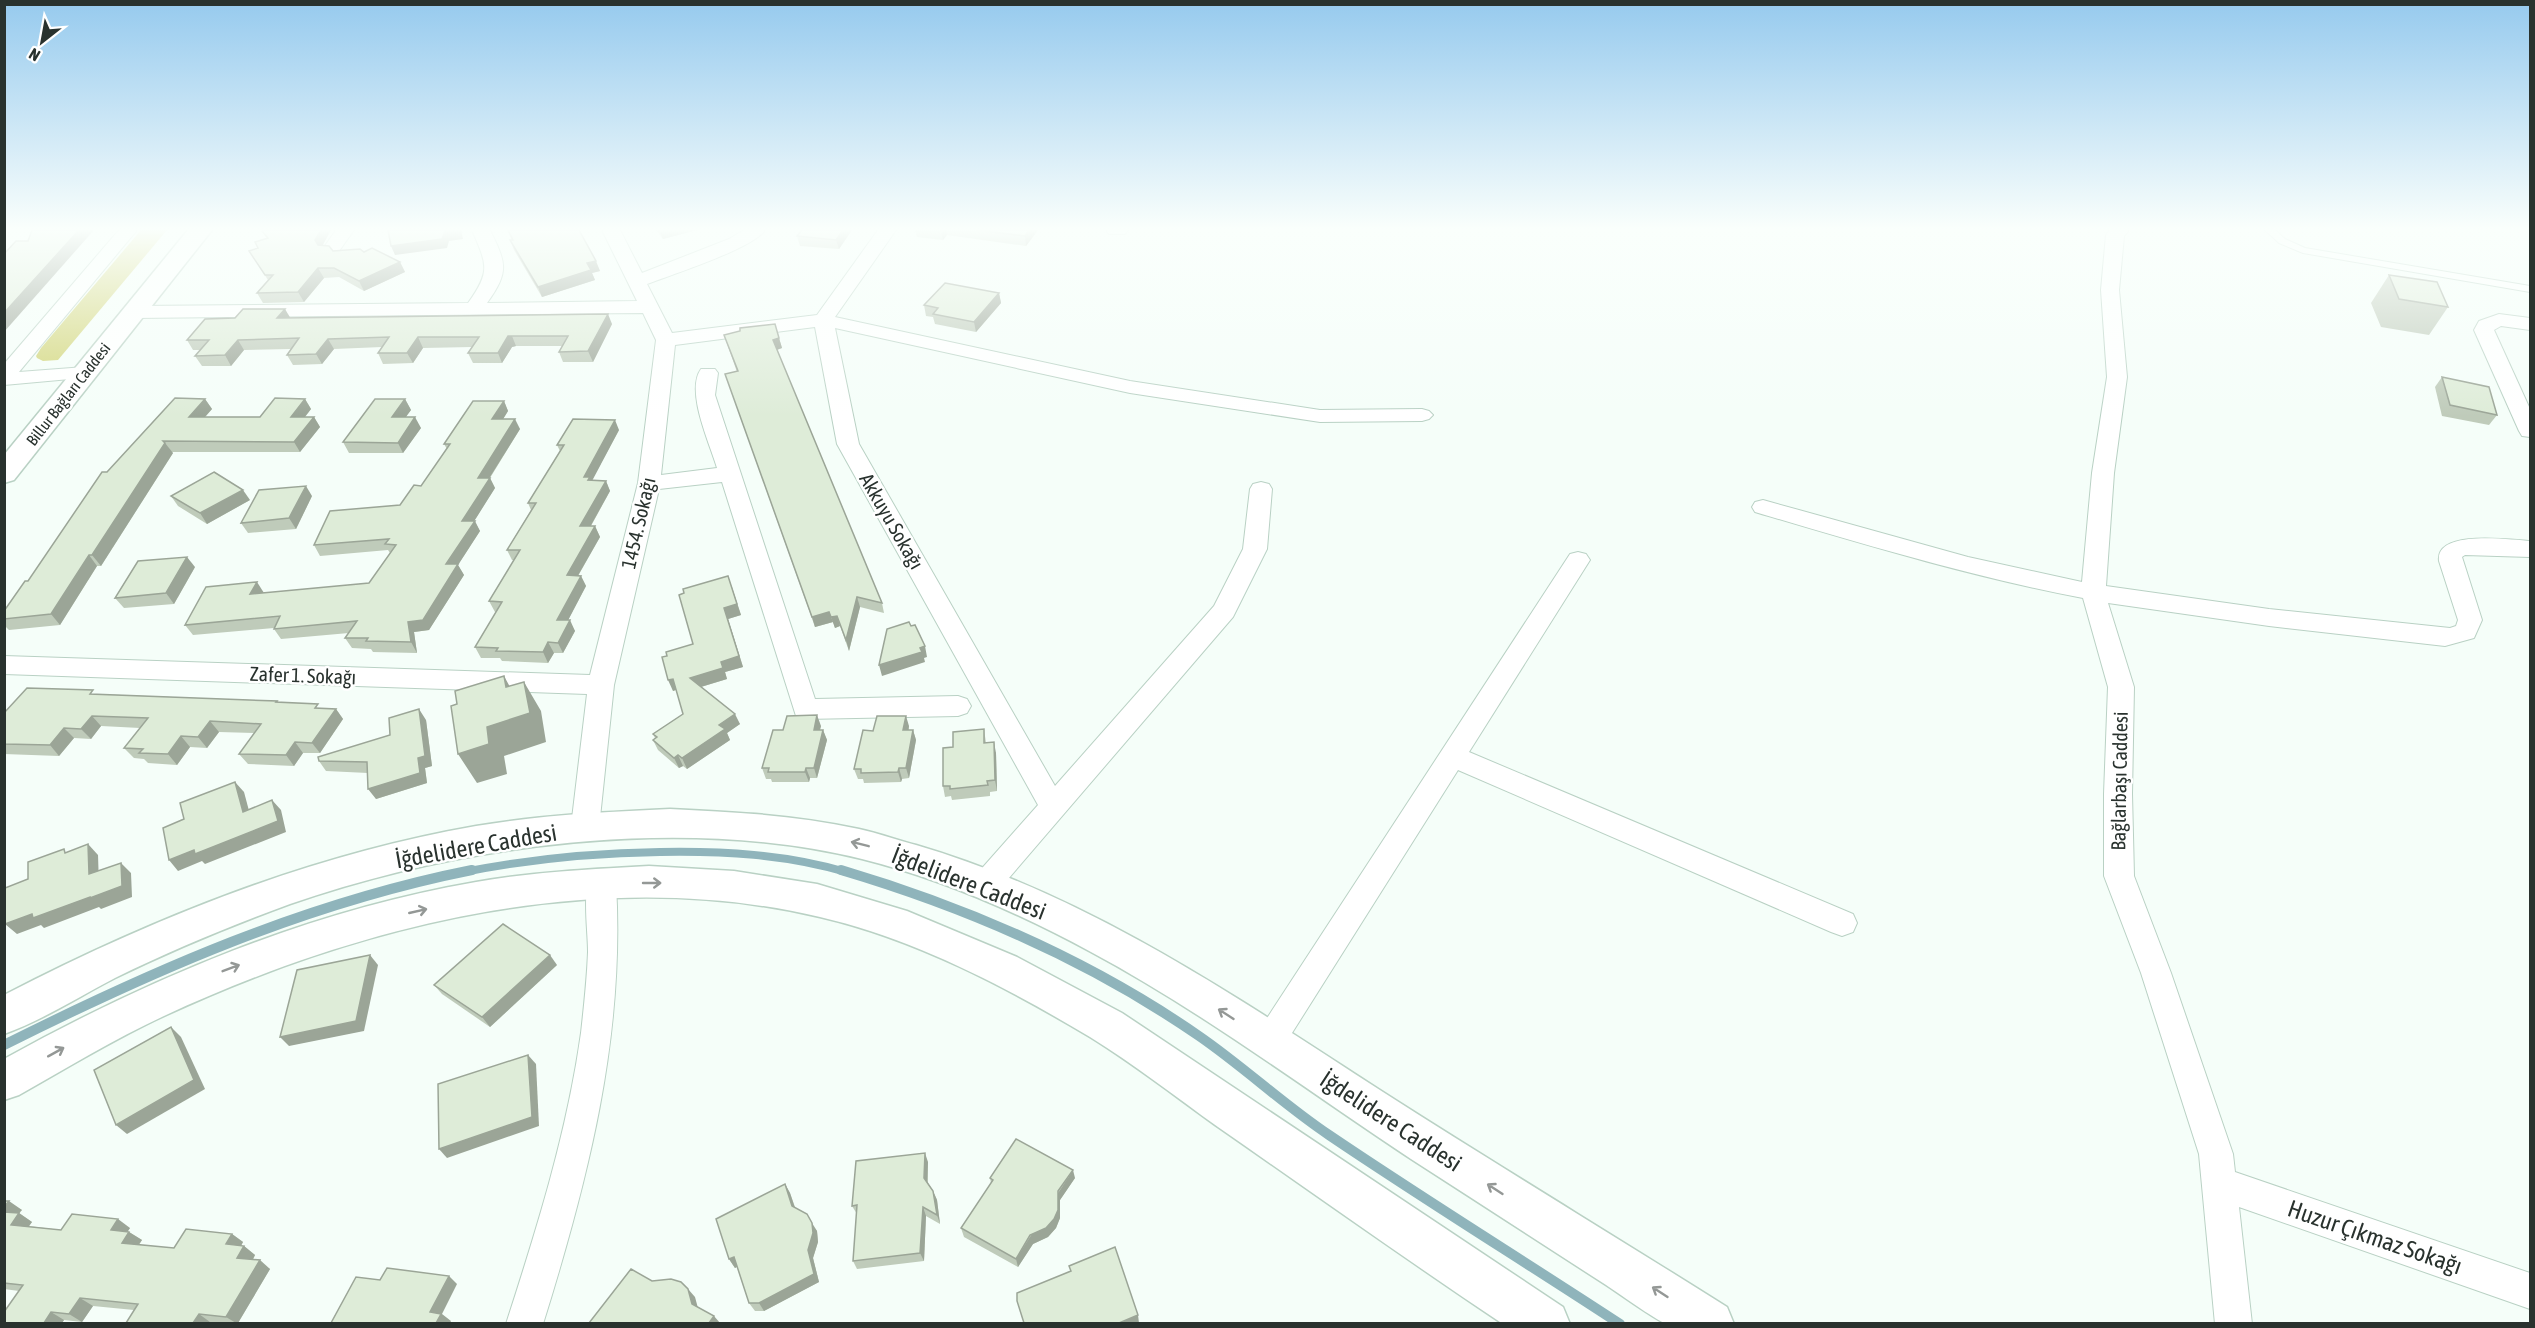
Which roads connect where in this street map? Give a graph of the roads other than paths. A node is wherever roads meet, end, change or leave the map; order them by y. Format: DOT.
graph roads {
  1 [pos="76,292"];
  2 [pos="150,292"];
  3 [pos="485,292"];
  4 [pos="643,292"];
  5 [pos="843,292"];
  6 [pos="2110,292"];
  7 [pos="650,308"];
  8 [pos="473,309"];
  9 [pos="134,312"];
  10 [pos="823,320"];
  11 [pos="2530,324"];
  12 [pos="666,340"];
  13 [pos="85,373"];
  14 [pos="708,373"];
  15 [pos="4,378"];
  16 [pos="1422,415"];
  17 [pos="2530,431"];
  18 [pos="4,474"];
  19 [pos="730,474"];
  20 [pos="649,483"];
  21 [pos="1261,489"];
  22 [pos="1763,507"];
  23 [pos="2530,549"];
  24 [pos="1578,560"];
  25 [pos="2093,592"];
  26 [pos="4,666"];
  27 [pos="601,685"];
  28 [pos="958,706"];
  29 [pos="1451,756"];
  30 [pos="1052,806"];
  31 [pos="585,827"];
  32 [pos="601,884"];
  33 [pos="986,884"];
  34 [pos="1842,923"];
  35 [pos="4,1016"];
  36 [pos="1269,1042"];
  37 [pos="4,1081"];
  38 [pos="2219,1183"];
  39 [pos="2530,1291"];
  40 [pos="524,1323"];
  41 [pos="1546,1323"];
  42 [pos="1710,1323"];
  43 [pos="2234,1323"];
  1 -- 15 [label="street"];
  2 -- 9 [label="street, Billur Bağları Caddesi"];
  3 -- 8 [label="street"];
  4 -- 7 [label="street"];
  5 -- 10 [label="street"];
  6 -- 25 [label="street, Bağlarbaşı Caddesi"];
  7 -- 8 [label="street"];
  7 -- 12 [label="street"];
  8 -- 9 [label="street"];
  9 -- 13 [label="street, Billur Bağları Caddesi"];
  10 -- 12 [label="street"];
  10 -- 16 [label="street"];
  10 -- 30 [label="street, Akkuyu Sokağı"];
  11 -- 17 [label="street"];
  12 -- 20 [label="street, 1454. Sokağı"];
  13 -- 15 [label="street"];
  13 -- 18 [label="street, Billur Bağları Caddesi"];
  14 -- 19 [label="street"];
  19 -- 20 [label="street"];
  19 -- 28 [label="street"];
  20 -- 27 [label="street, 1454. Sokağı"];
  21 -- 30 [label="street"];
  22 -- 25 [label="street"];
  23 -- 25 [label="street"];
  24 -- 29 [label="street"];
  25 -- 38 [label="street, Bağlarbaşı Caddesi"];
  26 -- 27 [label="street, Zafer 1. Sokağı"];
  27 -- 31 [label="street, 1454. Sokağı"];
  29 -- 34 [label="street"];
  29 -- 36 [label="street"];
  30 -- 33 [label="street"];
  33 -- 31 [label="street, İğdelidere Caddesi, one-way"];
  31 -- 35 [label="street, İğdelidere Caddesi"];
  37 -- 32 [label="street, one-way"];
  32 -- 40 [label="street"];
  32 -- 41 [label="street, one-way"];
  36 -- 33 [label="street, İğdelidere Caddesi, one-way"];
  42 -- 36 [label="street, İğdelidere Caddesi, one-way"];
  38 -- 39 [label="street, Huzur Çıkmaz Sokağı"];
  38 -- 43 [label="street, Bağlarbaşı Caddesi"];
}
